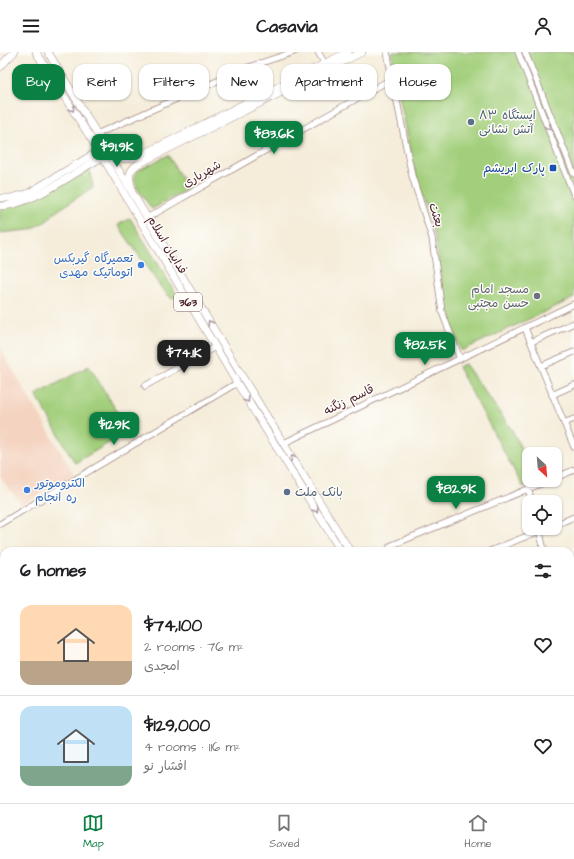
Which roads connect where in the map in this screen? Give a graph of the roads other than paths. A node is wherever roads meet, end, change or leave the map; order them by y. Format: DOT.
graph roads {
  1 [pos="14,52"];
  2 [pos="36,52"];
  3 [pos="48,52"];
  4 [pos="294,52"];
  5 [pos="318,52"];
  6 [pos="348,52"];
  7 [pos="362,52"];
  8 [pos="387,52"];
  9 [pos="518,52"];
  10 [pos="525,52"];
  11 [pos="325,64"];
  12 [pos="390,64"];
  13 [pos="0,67"];
  14 [pos="385,83"];
  15 [pos="281,86"];
  16 [pos="397,100"];
  17 [pos="97,134"];
  18 [pos="107,150"];
  19 [pos="100,154"];
  20 [pos="131,159"];
  21 [pos="132,168"];
  22 [pos="574,174"];
  23 [pos="133,195"];
  24 [pos="574,195"];
  25 [pos="0,198"];
  26 [pos="0,206"];
  27 [pos="147,218"];
  28 [pos="574,304"];
  29 [pos="574,323"];
  30 [pos="525,328"];
  31 [pos="531,342"];
  32 [pos="215,347"];
  33 [pos="574,352"];
  34 [pos="460,359"];
  35 [pos="541,366"];
  36 [pos="236,383"];
  37 [pos="574,385"];
  38 [pos="144,386"];
  39 [pos="552,395"];
  40 [pos="574,419"];
  41 [pos="564,423"];
  42 [pos="284,443"];
  43 [pos="574,447"];
  44 [pos="574,470"];
  45 [pos="562,475"];
  46 [pos="533,487"];
  47 [pos="528,489"];
  48 [pos="530,495"];
  49 [pos="574,517"];
  50 [pos="562,522"];
  51 [pos="0,524"];
  52 [pos="526,535"];
  53 [pos="540,535"];
  54 [pos="338,547"];
  55 [pos="348,547"];
  56 [pos="390,547"];
  57 [pos="499,547"];
  58 [pos="543,547"];
  1 -- 13 [label="main road"];
  2 -- 19 [label="main road, فداییان اسلام / 363, one-way"];
  3 -- 17 [label="main road, فداییان اسلام / 363"];
  4 -- 17 [label="street"];
  5 -- 11 [label="street"];
  6 -- 11 [label="main road"];
  7 -- 21 [label="main road"];
  8 -- 12 [label="street, بعثت"];
  9 -- 24 [label="street, one-way"];
  10 -- 22 [label="street"];
  14 -- 27 [label="street, شهریاری"];
  15 -- 20 [label="main road"];
  16 -- 34 [label="street, بعثت"];
  17 -- 18 [label="main road, فداییان اسلام / 363"];
  18 -- 20 [label="main road"];
  18 -- 23 [label="main road, فداییان اسلام / 363"];
  19 -- 25 [label="main road"];
  19 -- 26 [label="main road"];
  19 -- 32 [label="main road, فداییان اسلام / 363"];
  20 -- 21 [label="main road"];
  21 -- 23 [label="main road"];
  23 -- 27 [label="main road, فداییان اسلام / 363"];
  42 -- 27 [label="main road, فداییان اسلام / 363, one-way"];
  28 -- 30 [label="street, قاسم زنگنه"];
  29 -- 31 [label="street"];
  30 -- 31 [label="street"];
  30 -- 34 [label="street, قاسم زنگنه"];
  31 -- 35 [label="street"];
  32 -- 36 [label="main road, فداییان اسلام / 363"];
  32 -- 38 [label="street"];
  33 -- 35 [label="street"];
  34 -- 42 [label="street, قاسم زنگنه"];
  35 -- 39 [label="street"];
  36 -- 51 [label="street"];
  36 -- 54 [label="main road, فداییان اسلام / 363, one-way"];
  37 -- 39 [label="street"];
  39 -- 41 [label="street"];
  40 -- 41 [label="street"];
  41 -- 43 [label="street"];
  55 -- 42 [label="main road, فداییان اسلام / 363, one-way"];
  44 -- 45 [label="street"];
  46 -- 47 [label="street"];
  47 -- 48 [label="street"];
  47 -- 56 [label="street"];
  49 -- 50 [label="street"];
  52 -- 57 [label="street"];
  53 -- 58 [label="street"];
}
